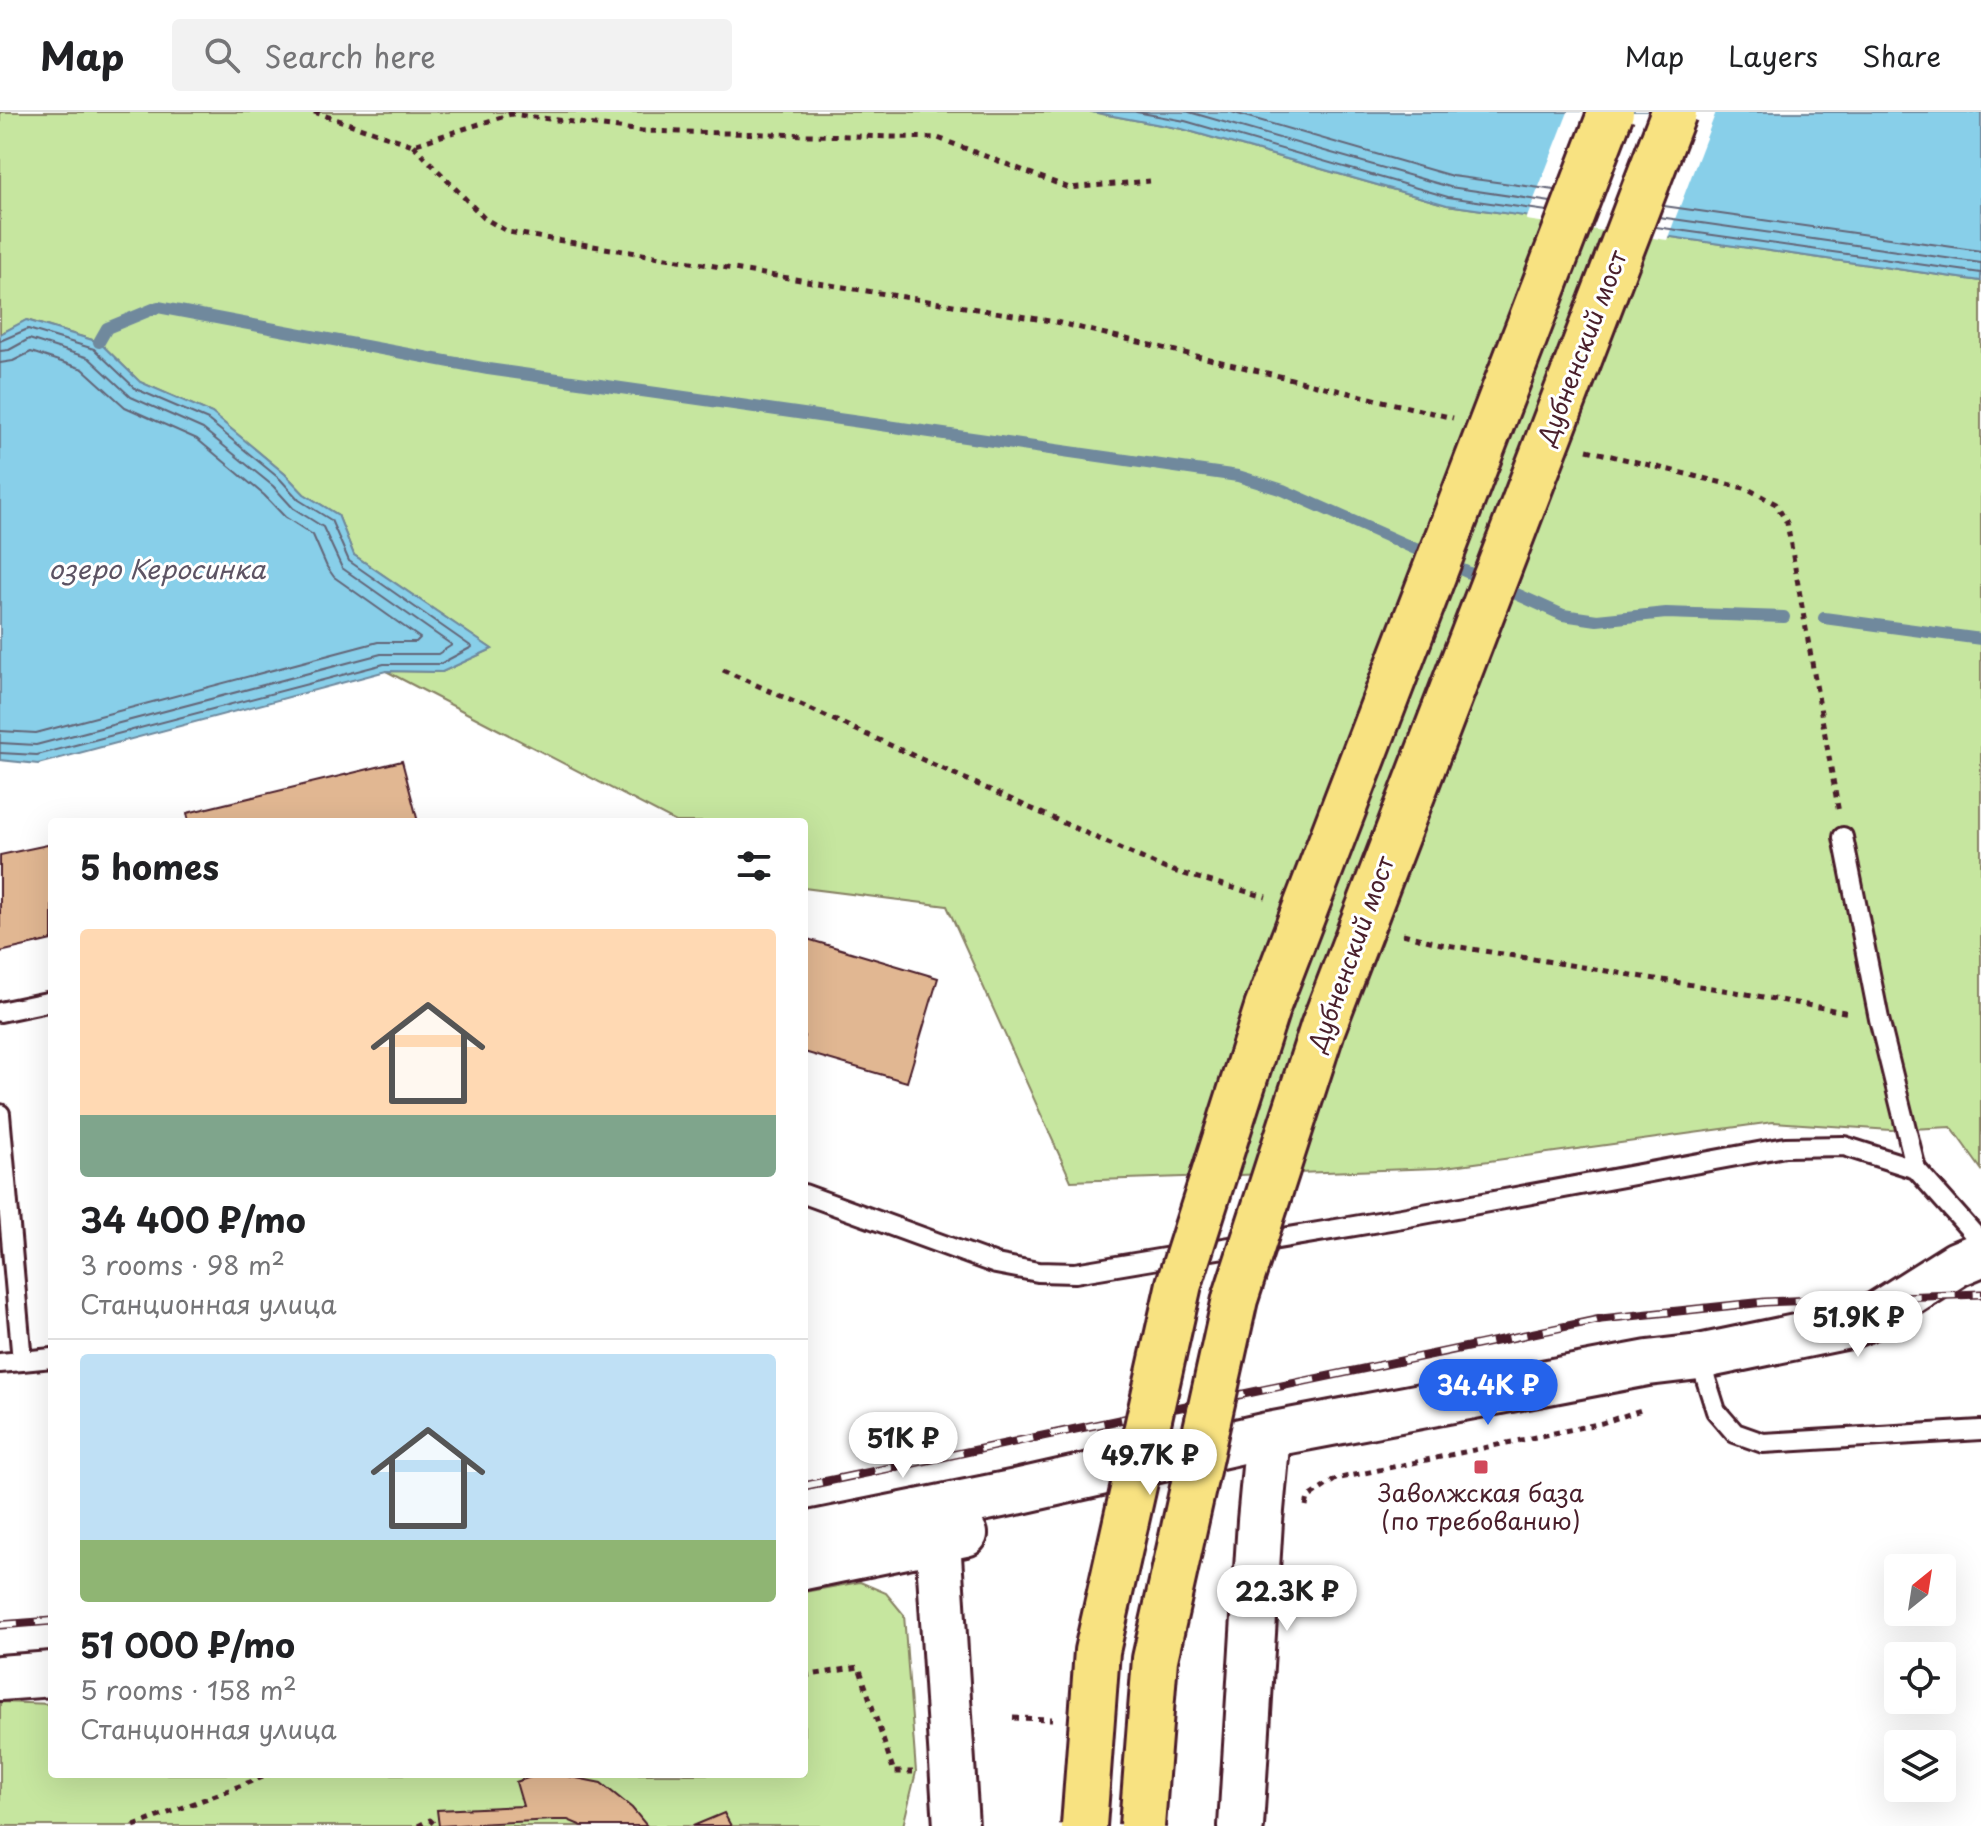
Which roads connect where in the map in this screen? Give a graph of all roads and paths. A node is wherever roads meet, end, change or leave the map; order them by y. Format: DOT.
graph roads {
  1 [pos="314,112"];
  2 [pos="1611,112"];
  3 [pos="1674,112"];
  4 [pos="413,145"];
  5 [pos="1150,181"];
  6 [pos="1456,418"];
  7 [pos="1579,448"];
  8 [pos="1843,837"];
  9 [pos="48,1002"];
  10 [pos="0,1012"];
  11 [pos="0,1114"];
  12 [pos="1916,1169"];
  13 [pos="808,1195"];
  14 [pos="1981,1242"];
  15 [pos="1981,1254"];
  16 [pos="48,1358"];
  17 [pos="22,1361"];
  18 [pos="0,1363"];
  19 [pos="1704,1372"];
  20 [pos="1981,1430"];
  21 [pos="1268,1435"];
  22 [pos="1016,1492"];
  23 [pos="1304,1512"];
  24 [pos="808,1534"];
  25 [pos="938,1540"];
  26 [pos="808,1566"];
  27 [pos="48,1674"];
  28 [pos="808,1675"];
  29 [pos="0,1678"];
  30 [pos="1013,1718"];
  31 [pos="1056,1719"];
  32 [pos="916,1772"];
  33 [pos="260,1778"];
  34 [pos="134,1826"];
  35 [pos="418,1826"];
  36 [pos="436,1826"];
  37 [pos="956,1826"];
  38 [pos="1084,1826"];
  39 [pos="1142,1826"];
  40 [pos="1241,1826"];
  1 -- 4 [label="path"];
  2 -- 38 [label="main road, bridge"];
  3 -- 39 [label="main road, Дубненский мост, bridge"];
  4 -- 5 [label="path"];
  4 -- 6 [label="path"];
  7 -- 8 [label="path"];
  8 -- 12 [label="lane"];
  9 -- 10 [label="lane"];
  11 -- 17 [label="lane"];
  12 -- 13 [label="lane"];
  12 -- 14 [label="lane"];
  15 -- 19 [label="main road"];
  16 -- 17 [label="lane"];
  17 -- 18 [label="lane"];
  19 -- 20 [label="lane"];
  19 -- 21 [label="main road"];
  19 -- 23 [label="path"];
  21 -- 22 [label="main road"];
  21 -- 40 [label="main road"];
  22 -- 24 [label="main road"];
  22 -- 25 [label="main road"];
  25 -- 26 [label="main road"];
  25 -- 37 [label="main road"];
  27 -- 29 [label="main road"];
  28 -- 32 [label="path"];
  30 -- 31 [label="path"];
  33 -- 34 [label="path"];
  35 -- 36 [label="path"];
}
